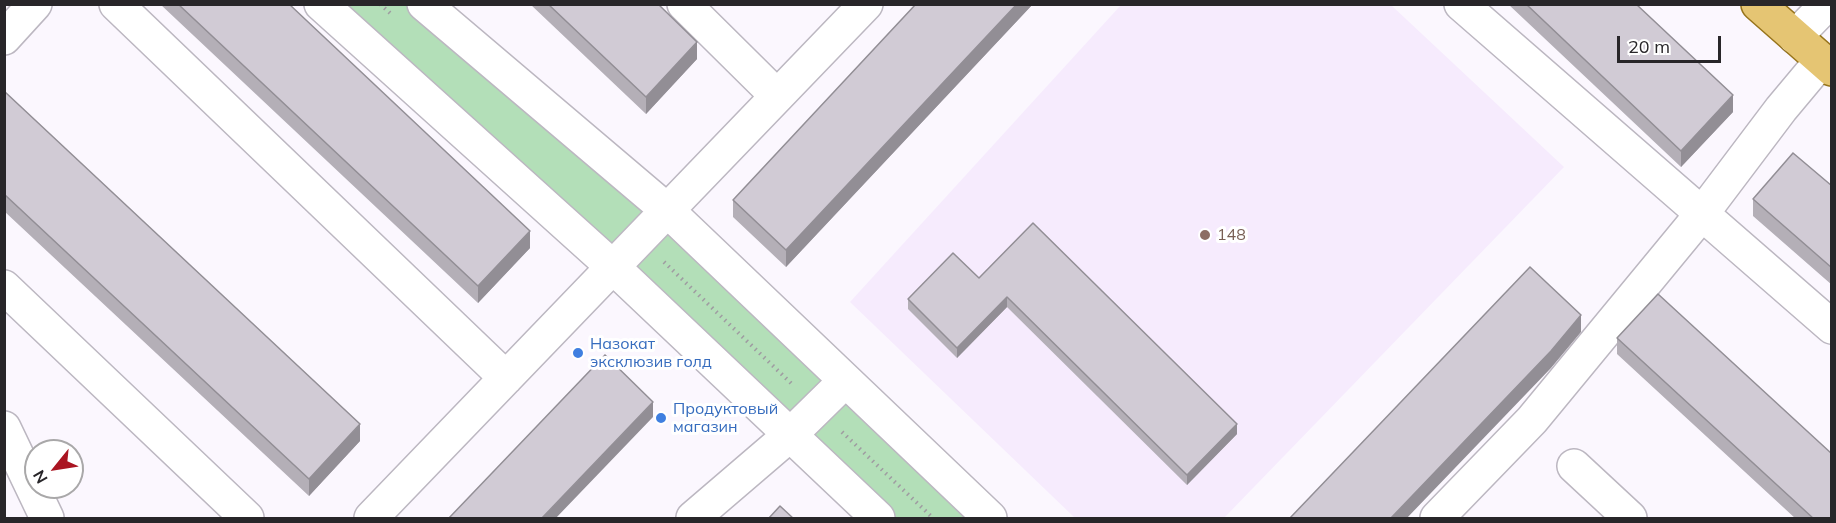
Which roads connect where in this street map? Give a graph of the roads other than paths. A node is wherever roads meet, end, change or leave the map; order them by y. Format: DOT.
graph roads {
  1 [pos="35,4"];
  2 [pos="116,4"];
  3 [pos="321,4"];
  4 [pos="424,4"];
  5 [pos="684,4"];
  6 [pos="866,4"];
  7 [pos="1461,4"];
  8 [pos="1758,4"];
  9 [pos="1827,4"];
  10 [pos="6,34"];
  11 [pos="1795,37"];
  12 [pos="1827,65"];
  13 [pos="777,96"];
  14 [pos="668,211"];
  15 [pos="1701,215"];
  16 [pos="614,268"];
  17 [pos="4,287"];
  18 [pos="1832,327"];
  19 [pos="506,378"];
  20 [pos="844,382"];
  21 [pos="4,428"];
  22 [pos="791,434"];
  23 [pos="1574,466"];
  24 [pos="47,519"];
  25 [pos="247,519"];
  26 [pos="371,519"];
  27 [pos="693,519"];
  28 [pos="878,519"];
  29 [pos="990,519"];
  30 [pos="1437,519"];
  31 [pos="1630,519"];
  1 -- 10 [label="street"];
  2 -- 19 [label="street"];
  3 -- 16 [label="street"];
  4 -- 14 [label="street"];
  5 -- 13 [label="street"];
  6 -- 13 [label="street"];
  7 -- 15 [label="street"];
  8 -- 11 [label="main road"];
  9 -- 11 [label="street"];
  11 -- 12 [label="main road"];
  12 -- 15 [label="street"];
  13 -- 14 [label="street"];
  14 -- 16 [label="street"];
  14 -- 20 [label="street"];
  15 -- 18 [label="street"];
  15 -- 30 [label="street"];
  16 -- 19 [label="street"];
  16 -- 22 [label="street"];
  17 -- 25 [label="street"];
  19 -- 26 [label="street"];
  20 -- 22 [label="street"];
  20 -- 29 [label="street"];
  21 -- 24 [label="street"];
  22 -- 27 [label="street"];
  22 -- 28 [label="street"];
  23 -- 31 [label="street"];
}
